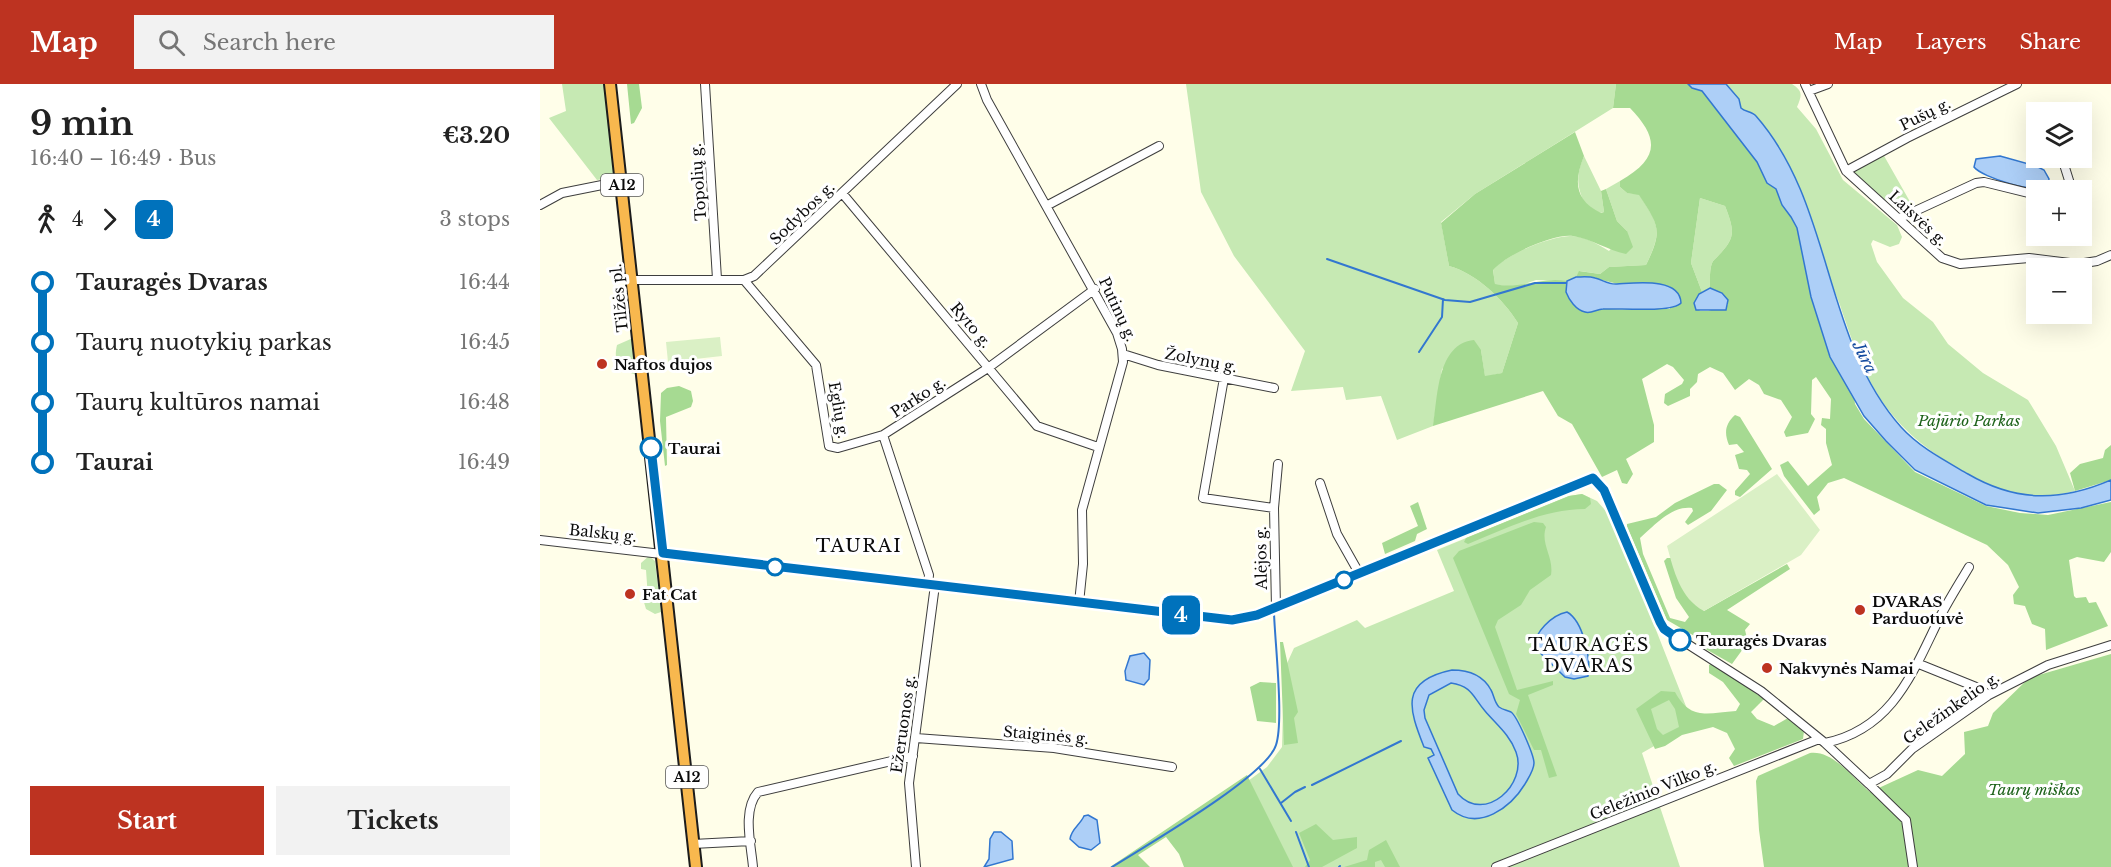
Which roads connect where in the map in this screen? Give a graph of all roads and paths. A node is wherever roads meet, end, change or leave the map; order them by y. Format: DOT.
graph roads {
  1 [pos="610,84"];
  2 [pos="705,84"];
  3 [pos="957,84"];
  4 [pos="981,84"];
  5 [pos="1828,84"];
  6 [pos="2017,84"];
  7 [pos="1807,88"];
  8 [pos="1159,146"];
  9 [pos="1846,171"];
  10 [pos="622,181"];
  11 [pos="2026,192"];
  12 [pos="842,193"];
  13 [pos="540,205"];
  14 [pos="1048,205"];
  15 [pos="1900,218"];
  16 [pos="2111,255"];
  17 [pos="717,279"];
  18 [pos="632,280"];
  19 [pos="744,280"];
  20 [pos="1095,289"];
  21 [pos="1123,354"];
  22 [pos="988,368"];
  23 [pos="1224,378"];
  24 [pos="1274,388"];
  25 [pos="883,435"];
  26 [pos="1098,447"];
  27 [pos="1278,465"];
  28 [pos="1320,483"];
  29 [pos="1274,508"];
  30 [pos="540,540"];
  31 [pos="663,553"];
  32 [pos="1969,567"];
  33 [pos="1359,573"];
  34 [pos="931,585"];
  35 [pos="1079,603"];
  36 [pos="1276,608"];
  37 [pos="2111,645"];
  38 [pos="1919,664"];
  39 [pos="1989,695"];
  40 [pos="916,738"];
  41 [pos="1822,741"];
  42 [pos="913,756"];
  43 [pos="1172,767"];
  44 [pos="1869,784"];
  45 [pos="751,841"];
  46 [pos="693,844"];
  47 [pos="696,867"];
  48 [pos="753,867"];
  49 [pos="916,867"];
  50 [pos="1496,867"];
  51 [pos="1912,867"];
  1 -- 10 [label="highway, Tilžės pl. / A12"];
  2 -- 17 [label="street, Topolių g."];
  3 -- 12 [label="street, Sodybos g."];
  4 -- 14 [label="street, Putinų g."];
  5 -- 7 [label="street"];
  6 -- 9 [label="street, Pušų g."];
  7 -- 9 [label="street, Laisvės g."];
  8 -- 14 [label="street"];
  9 -- 15 [label="street, Laisvės g."];
  10 -- 13 [label="street"];
  10 -- 18 [label="highway, Tilžės pl. / A12"];
  11 -- 15 [label="street"];
  12 -- 19 [label="street, Sodybos g."];
  12 -- 22 [label="street, Ryto g."];
  14 -- 20 [label="street, Putinų g."];
  15 -- 16 [label="street, Laisvės g."];
  17 -- 18 [label="street"];
  17 -- 19 [label="street"];
  18 -- 31 [label="highway, Tilžės pl. / A12"];
  19 -- 25 [label="street, Eglių g."];
  20 -- 21 [label="street, Putinų g."];
  20 -- 22 [label="street, Parko g."];
  21 -- 23 [label="street, Žolynų g."];
  21 -- 26 [label="street, Putinų g."];
  22 -- 25 [label="street, Parko g."];
  22 -- 26 [label="street, Ryto g."];
  23 -- 24 [label="street, Žolynų g."];
  23 -- 29 [label="street"];
  25 -- 34 [label="street, Parko g."];
  26 -- 35 [label="street, Putinų g."];
  27 -- 29 [label="street, Alėjos g."];
  28 -- 33 [label="street"];
  29 -- 36 [label="street, Alėjos g."];
  30 -- 31 [label="street, Balskų g."];
  31 -- 34 [label="street, Alėjos g."];
  31 -- 46 [label="highway, Tilžės pl. / A12"];
  32 -- 38 [label="street, Geležinio Vilko g."];
  33 -- 36 [label="street"];
  33 -- 41 [label="street"];
  34 -- 35 [label="street, Alėjos g."];
  34 -- 40 [label="street, Ežeruonos g."];
  35 -- 36 [label="street, Alėjos g."];
  37 -- 39 [label="street, Geležinkelio g."];
  38 -- 39 [label="street"];
  38 -- 41 [label="street, Geležinio Vilko g."];
  39 -- 44 [label="street, Geležinkelio g."];
  40 -- 42 [label="street, Ežeruonos g."];
  40 -- 43 [label="street, Staiginės g."];
  41 -- 44 [label="street"];
  41 -- 50 [label="street, Geležinio Vilko g."];
  42 -- 45 [label="street"];
  42 -- 49 [label="street, Ežeruonos g."];
  44 -- 51 [label="street"];
  45 -- 46 [label="street"];
  45 -- 48 [label="street"];
  46 -- 47 [label="highway, Tilžės pl. / A12"];
}
